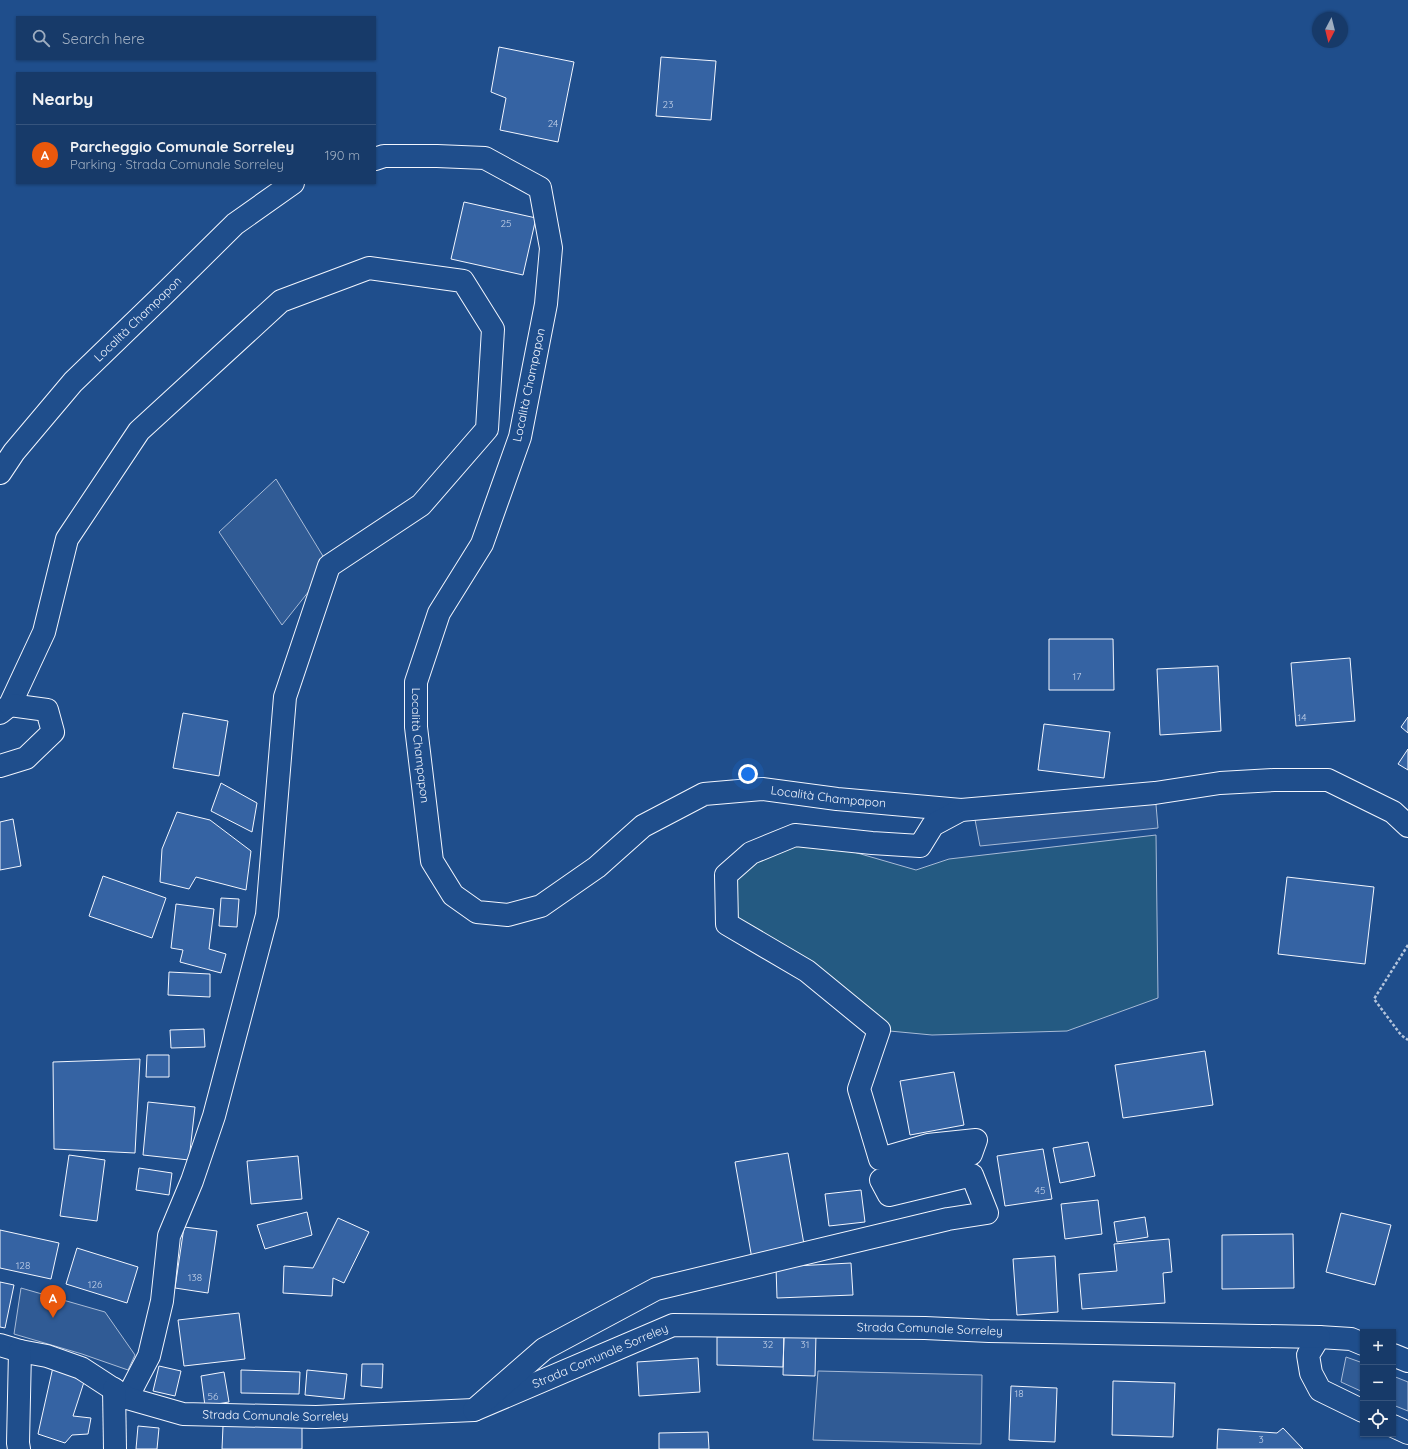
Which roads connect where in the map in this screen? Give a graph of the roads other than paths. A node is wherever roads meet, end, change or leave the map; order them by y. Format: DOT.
graph roads {
  1 [pos="376,159"];
  2 [pos="293,184"];
  3 [pos="0,473"];
  4 [pos="5,709"];
  5 [pos="0,766"];
  6 [pos="961,810"];
  7 [pos="1408,826"];
  8 [pos="1319,1337"];
  9 [pos="1360,1343"];
  10 [pos="10,1348"];
  11 [pos="1396,1356"];
  12 [pos="1408,1360"];
  13 [pos="121,1394"];
  14 [pos="474,1410"];
  15 [pos="1360,1410"];
  16 [pos="1396,1427"];
  17 [pos="1408,1433"];
  18 [pos="19,1449"];
  19 [pos="115,1449"];
  1 -- 6 [label="street, Località Champapon"];
  2 -- 3 [label="street, Località Champapon"];
  4 -- 5 [label="street"];
  4 -- 13 [label="street"];
  6 -- 7 [label="street"];
  6 -- 14 [label="street"];
  8 -- 9 [label="street, Strada Comunale Sorreley"];
  8 -- 14 [label="street, Strada Comunale Sorreley"];
  8 -- 15 [label="street"];
  10 -- 13 [label="street, Strada Comunale Sorreley"];
  10 -- 18 [label="street"];
  11 -- 12 [label="street"];
  13 -- 14 [label="street, Strada Comunale Sorreley"];
  13 -- 19 [label="street"];
  16 -- 17 [label="street"];
}
